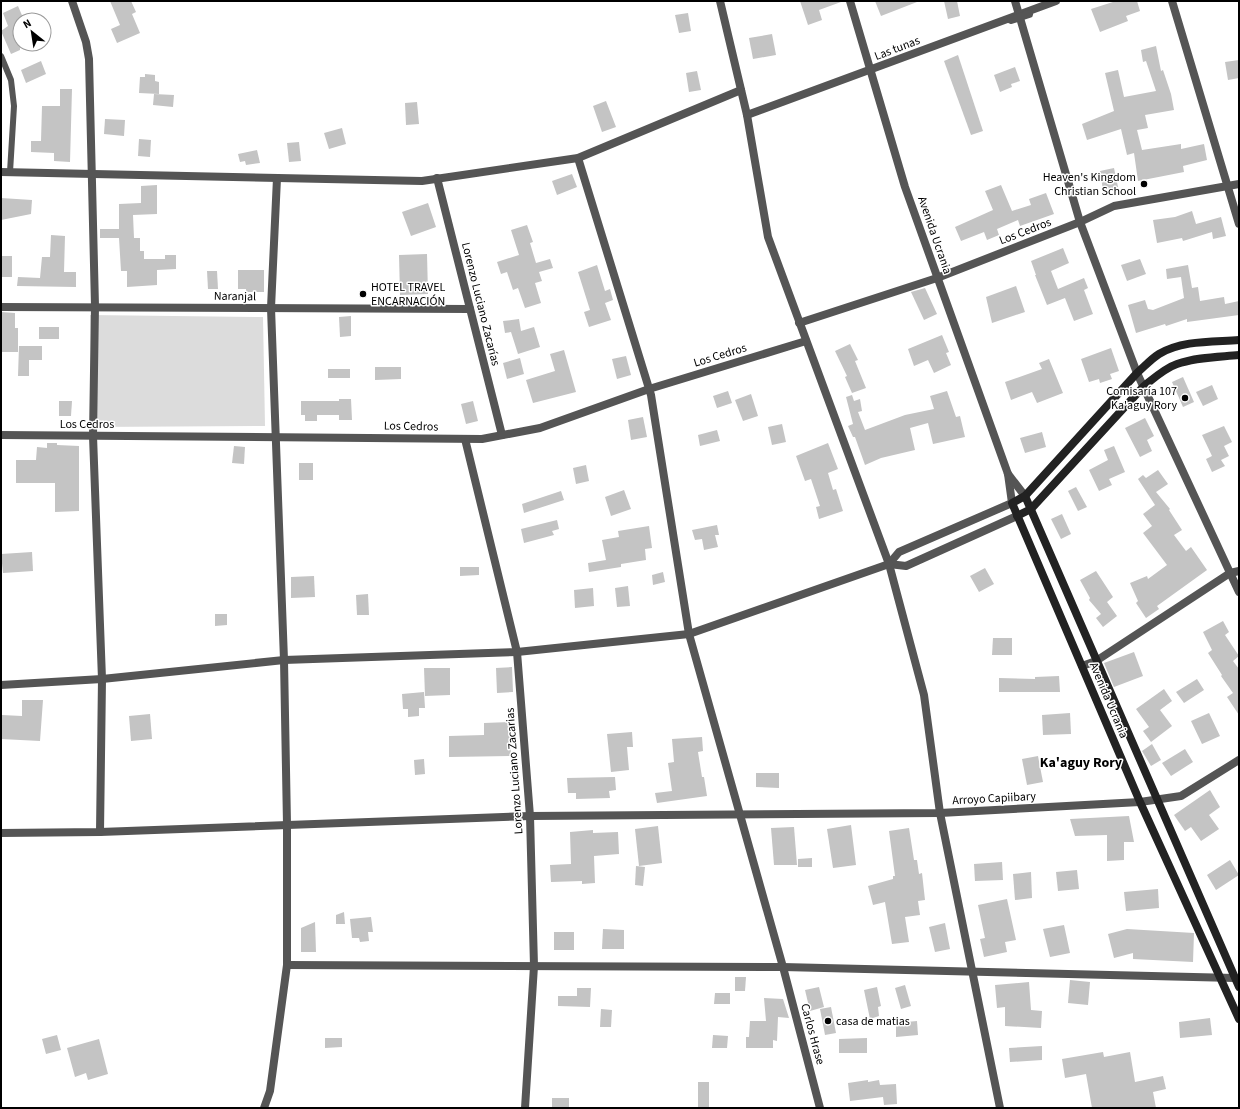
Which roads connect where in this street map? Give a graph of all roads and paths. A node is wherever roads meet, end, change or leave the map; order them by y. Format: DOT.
graph roads {
  1 [pos="72,1"];
  2 [pos="720,1"];
  3 [pos="850,1"];
  4 [pos="1016,1"];
  5 [pos="1056,1"];
  6 [pos="1172,1"];
  7 [pos="1019,14"];
  8 [pos="1029,14"];
  9 [pos="1011,20"];
  10 [pos="1,56"];
  11 [pos="871,71"];
  12 [pos="741,90"];
  13 [pos="747,115"];
  14 [pos="578,158"];
  15 [pos="1,172"];
  16 [pos="10,172"];
  17 [pos="91,174"];
  18 [pos="277,178"];
  19 [pos="437,178"];
  20 [pos="1239,184"];
  21 [pos="1227,186"];
  22 [pos="1080,222"];
  23 [pos="1239,224"];
  24 [pos="937,278"];
  25 [pos="95,306"];
  26 [pos="1,307"];
  27 [pos="271,308"];
  28 [pos="470,308"];
  29 [pos="799,323"];
  30 [pos="1239,340"];
  31 [pos="806,341"];
  32 [pos="1239,355"];
  33 [pos="1137,373"];
  34 [pos="1144,386"];
  35 [pos="649,389"];
  36 [pos="1,435"];
  37 [pos="502,435"];
  38 [pos="93,436"];
  39 [pos="277,437"];
  40 [pos="465,439"];
  41 [pos="1008,474"];
  42 [pos="1025,496"];
  43 [pos="1012,503"];
  44 [pos="1031,508"];
  45 [pos="1017,516"];
  46 [pos="888,564"];
  47 [pos="1239,571"];
  48 [pos="1230,572"];
  49 [pos="1239,592"];
  50 [pos="689,634"];
  51 [pos="517,652"];
  52 [pos="284,660"];
  53 [pos="1096,661"];
  54 [pos="1082,666"];
  55 [pos="102,679"];
  56 [pos="1,685"];
  57 [pos="1239,760"];
  58 [pos="1156,800"];
  59 [pos="1140,802"];
  60 [pos="940,813"];
  61 [pos="739,814"];
  62 [pos="530,816"];
  63 [pos="287,824"];
  64 [pos="1,832"];
  65 [pos="100,832"];
  66 [pos="287,965"];
  67 [pos="534,966"];
  68 [pos="783,967"];
  69 [pos="972,970"];
  70 [pos="1220,977"];
  71 [pos="1235,978"];
  72 [pos="1239,987"];
  73 [pos="1239,1020"];
  74 [pos="264,1108"];
  75 [pos="524,1108"];
  76 [pos="820,1108"];
  77 [pos="1000,1108"];
  1 -- 17 [label="street"];
  2 -- 12 [label="street"];
  3 -- 11 [label="street, Avenida Ucrania"];
  4 -- 7 [label="street"];
  5 -- 7 [label="street, Las tunas"];
  6 -- 21 [label="street"];
  7 -- 11 [label="street, Las tunas"];
  7 -- 22 [label="street"];
  8 -- 9 [label="street, bridge"];
  10 -- 16 [label="lane"];
  11 -- 13 [label="street, Las tunas"];
  11 -- 24 [label="street, Avenida Ucrania"];
  12 -- 13 [label="street"];
  12 -- 14 [label="street"];
  13 -- 29 [label="street"];
  14 -- 19 [label="street"];
  14 -- 35 [label="street, Carlos Hrase"];
  15 -- 16 [label="street"];
  16 -- 17 [label="street"];
  17 -- 18 [label="street"];
  17 -- 25 [label="street"];
  18 -- 19 [label="street"];
  18 -- 27 [label="street"];
  19 -- 28 [label="street, Lorenzo Luciano Zacarías"];
  20 -- 21 [label="street, Los Cedros"];
  21 -- 22 [label="street, Los Cedros"];
  21 -- 23 [label="street"];
  22 -- 24 [label="street, Los Cedros"];
  22 -- 33 [label="street"];
  24 -- 29 [label="street, Los Cedros"];
  24 -- 41 [label="street, Avenida Ucrania"];
  25 -- 26 [label="street, Naranjal"];
  25 -- 27 [label="street, Naranjal"];
  25 -- 38 [label="street"];
  27 -- 28 [label="street, Naranjal"];
  27 -- 39 [label="street"];
  28 -- 37 [label="street, Lorenzo Luciano Zacarías"];
  29 -- 31 [label="street"];
  30 -- 33 [label="main road"];
  31 -- 35 [label="street, Los Cedros"];
  31 -- 46 [label="street"];
  32 -- 34 [label="main road"];
  33 -- 34 [label="street"];
  33 -- 42 [label="main road"];
  34 -- 44 [label="main road"];
  34 -- 48 [label="street"];
  35 -- 37 [label="street, Los Cedros"];
  35 -- 50 [label="street, Carlos Hrase"];
  36 -- 38 [label="street, Los Cedros"];
  37 -- 40 [label="street, Los Cedros"];
  38 -- 39 [label="street, Los Cedros"];
  38 -- 55 [label="street"];
  39 -- 40 [label="street, Los Cedros"];
  39 -- 52 [label="street"];
  40 -- 51 [label="street, Lorenzo Luciano Zacarias"];
  41 -- 42 [label="street, Avenida Ucrania"];
  41 -- 43 [label="street, Avenida Ucrania"];
  42 -- 43 [label="main road"];
  42 -- 44 [label="main road, Avenida Ucrania"];
  43 -- 45 [label="main road, Avenida Ucrania"];
  43 -- 46 [label="street"];
  44 -- 45 [label="main road"];
  44 -- 53 [label="main road, Avenida Ucrania"];
  45 -- 46 [label="street"];
  45 -- 54 [label="main road, Avenida Ucrania"];
  46 -- 50 [label="street"];
  46 -- 60 [label="street"];
  47 -- 48 [label="street"];
  48 -- 49 [label="street"];
  48 -- 53 [label="street"];
  50 -- 51 [label="street"];
  50 -- 61 [label="street, Carlos Hrase"];
  51 -- 52 [label="street"];
  51 -- 62 [label="street, Lorenzo Luciano Zacarias"];
  52 -- 55 [label="street"];
  52 -- 63 [label="street"];
  53 -- 54 [label="street"];
  53 -- 58 [label="main road, Avenida Ucrania"];
  54 -- 59 [label="main road, Avenida Ucrania"];
  55 -- 56 [label="street"];
  55 -- 65 [label="street"];
  57 -- 58 [label="street, Arroyo Capiibary"];
  58 -- 59 [label="street, Arroyo Capiibary"];
  58 -- 71 [label="main road, Avenida Ucrania"];
  59 -- 60 [label="street, Arroyo Capiibary"];
  59 -- 70 [label="main road, Avenida Ucrania"];
  60 -- 61 [label="street, Arroyo Capiibary"];
  60 -- 69 [label="street"];
  61 -- 62 [label="street, Arroyo Capiibary"];
  61 -- 68 [label="street, Carlos Hrase"];
  62 -- 63 [label="street, Arroyo Capiibary"];
  62 -- 67 [label="street, Lorenzo Luciano Zacarias"];
  63 -- 65 [label="street, Arroyo Capiibary"];
  63 -- 66 [label="street"];
  64 -- 65 [label="street, Arroyo Capiibary"];
  66 -- 67 [label="street"];
  66 -- 74 [label="street"];
  67 -- 68 [label="street"];
  67 -- 75 [label="street, Lorenzo Luciano Zacarias"];
  68 -- 69 [label="street"];
  68 -- 76 [label="street, Carlos Hrase"];
  69 -- 70 [label="street"];
  69 -- 77 [label="street"];
  70 -- 71 [label="street"];
  70 -- 73 [label="main road, Avenida Ucrania"];
  71 -- 72 [label="main road, Avenida Ucrania"];
}
